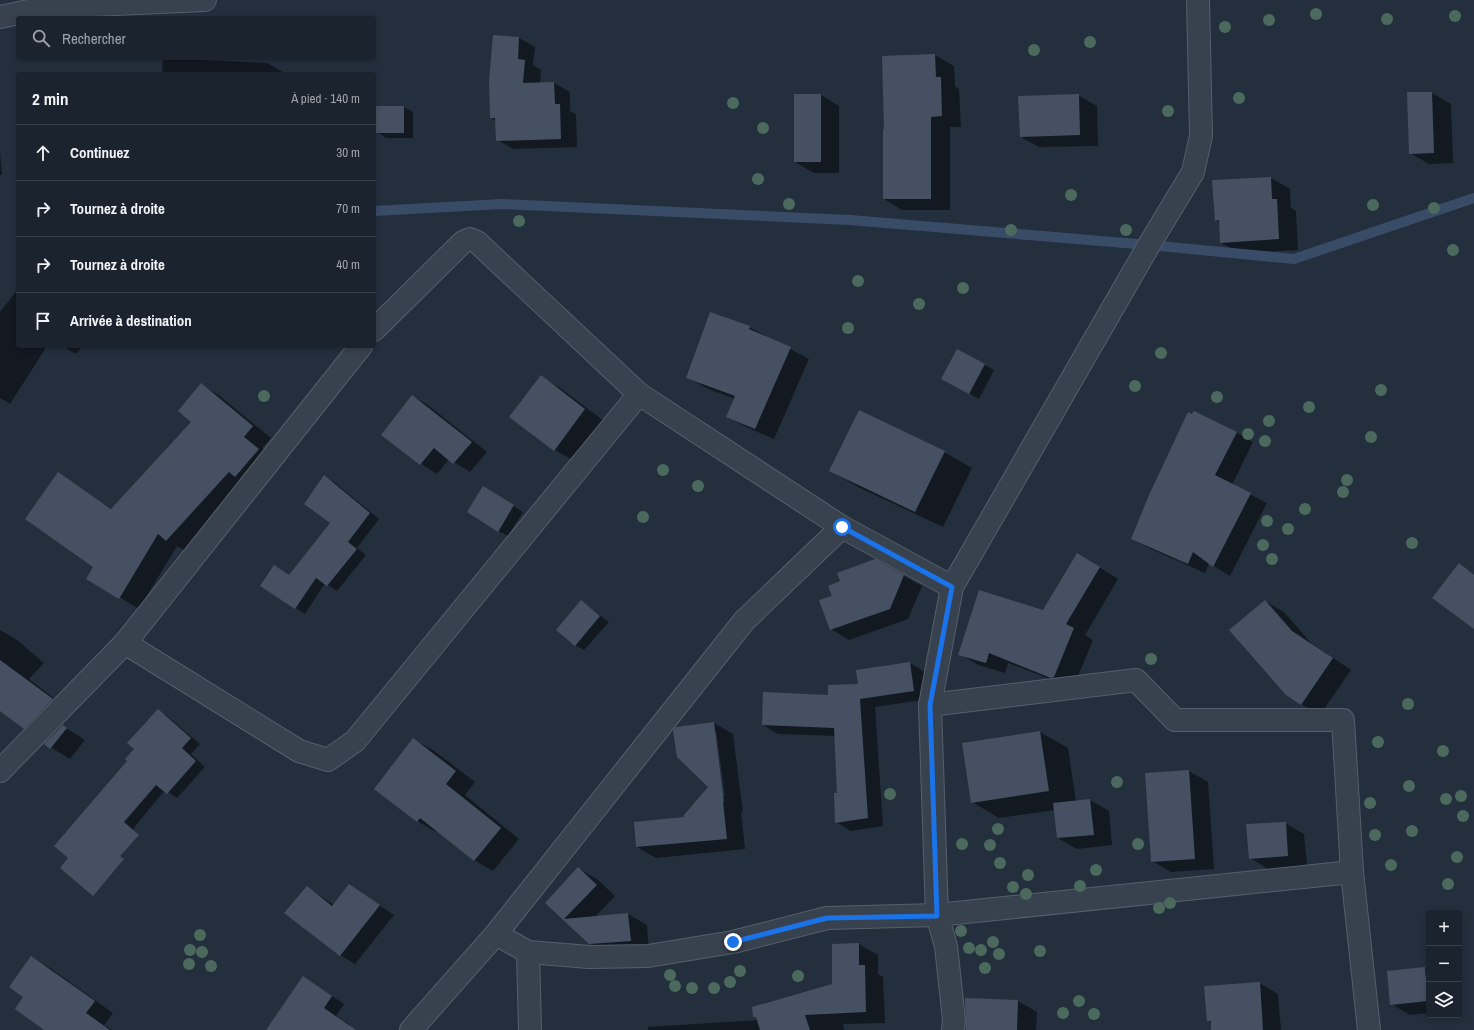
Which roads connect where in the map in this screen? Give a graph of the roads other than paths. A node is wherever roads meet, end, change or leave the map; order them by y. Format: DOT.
graph roads {
  1 [pos="205,0"];
  2 [pos="1198,0"];
  3 [pos="0,16"];
  4 [pos="376,328"];
  5 [pos="359,348"];
  6 [pos="639,394"];
  7 [pos="842,527"];
  8 [pos="952,587"];
  9 [pos="125,643"];
  10 [pos="930,705"];
  11 [pos="0,771"];
  12 [pos="1352,872"];
  13 [pos="937,916"];
  14 [pos="496,934"];
  15 [pos="528,952"];
  16 [pos="411,1030"];
  17 [pos="530,1030"];
  18 [pos="953,1030"];
  19 [pos="1369,1030"];
  1 -- 3 [label="street"];
  2 -- 8 [label="street"];
  4 -- 6 [label="street"];
  5 -- 9 [label="street"];
  6 -- 7 [label="street"];
  6 -- 9 [label="street"];
  7 -- 8 [label="street"];
  7 -- 14 [label="street"];
  8 -- 10 [label="street"];
  9 -- 11 [label="street"];
  10 -- 12 [label="street"];
  10 -- 13 [label="street"];
  12 -- 13 [label="street"];
  12 -- 19 [label="street"];
  13 -- 15 [label="street"];
  13 -- 18 [label="street"];
  14 -- 15 [label="street"];
  14 -- 16 [label="street"];
  15 -- 17 [label="street"];
}
